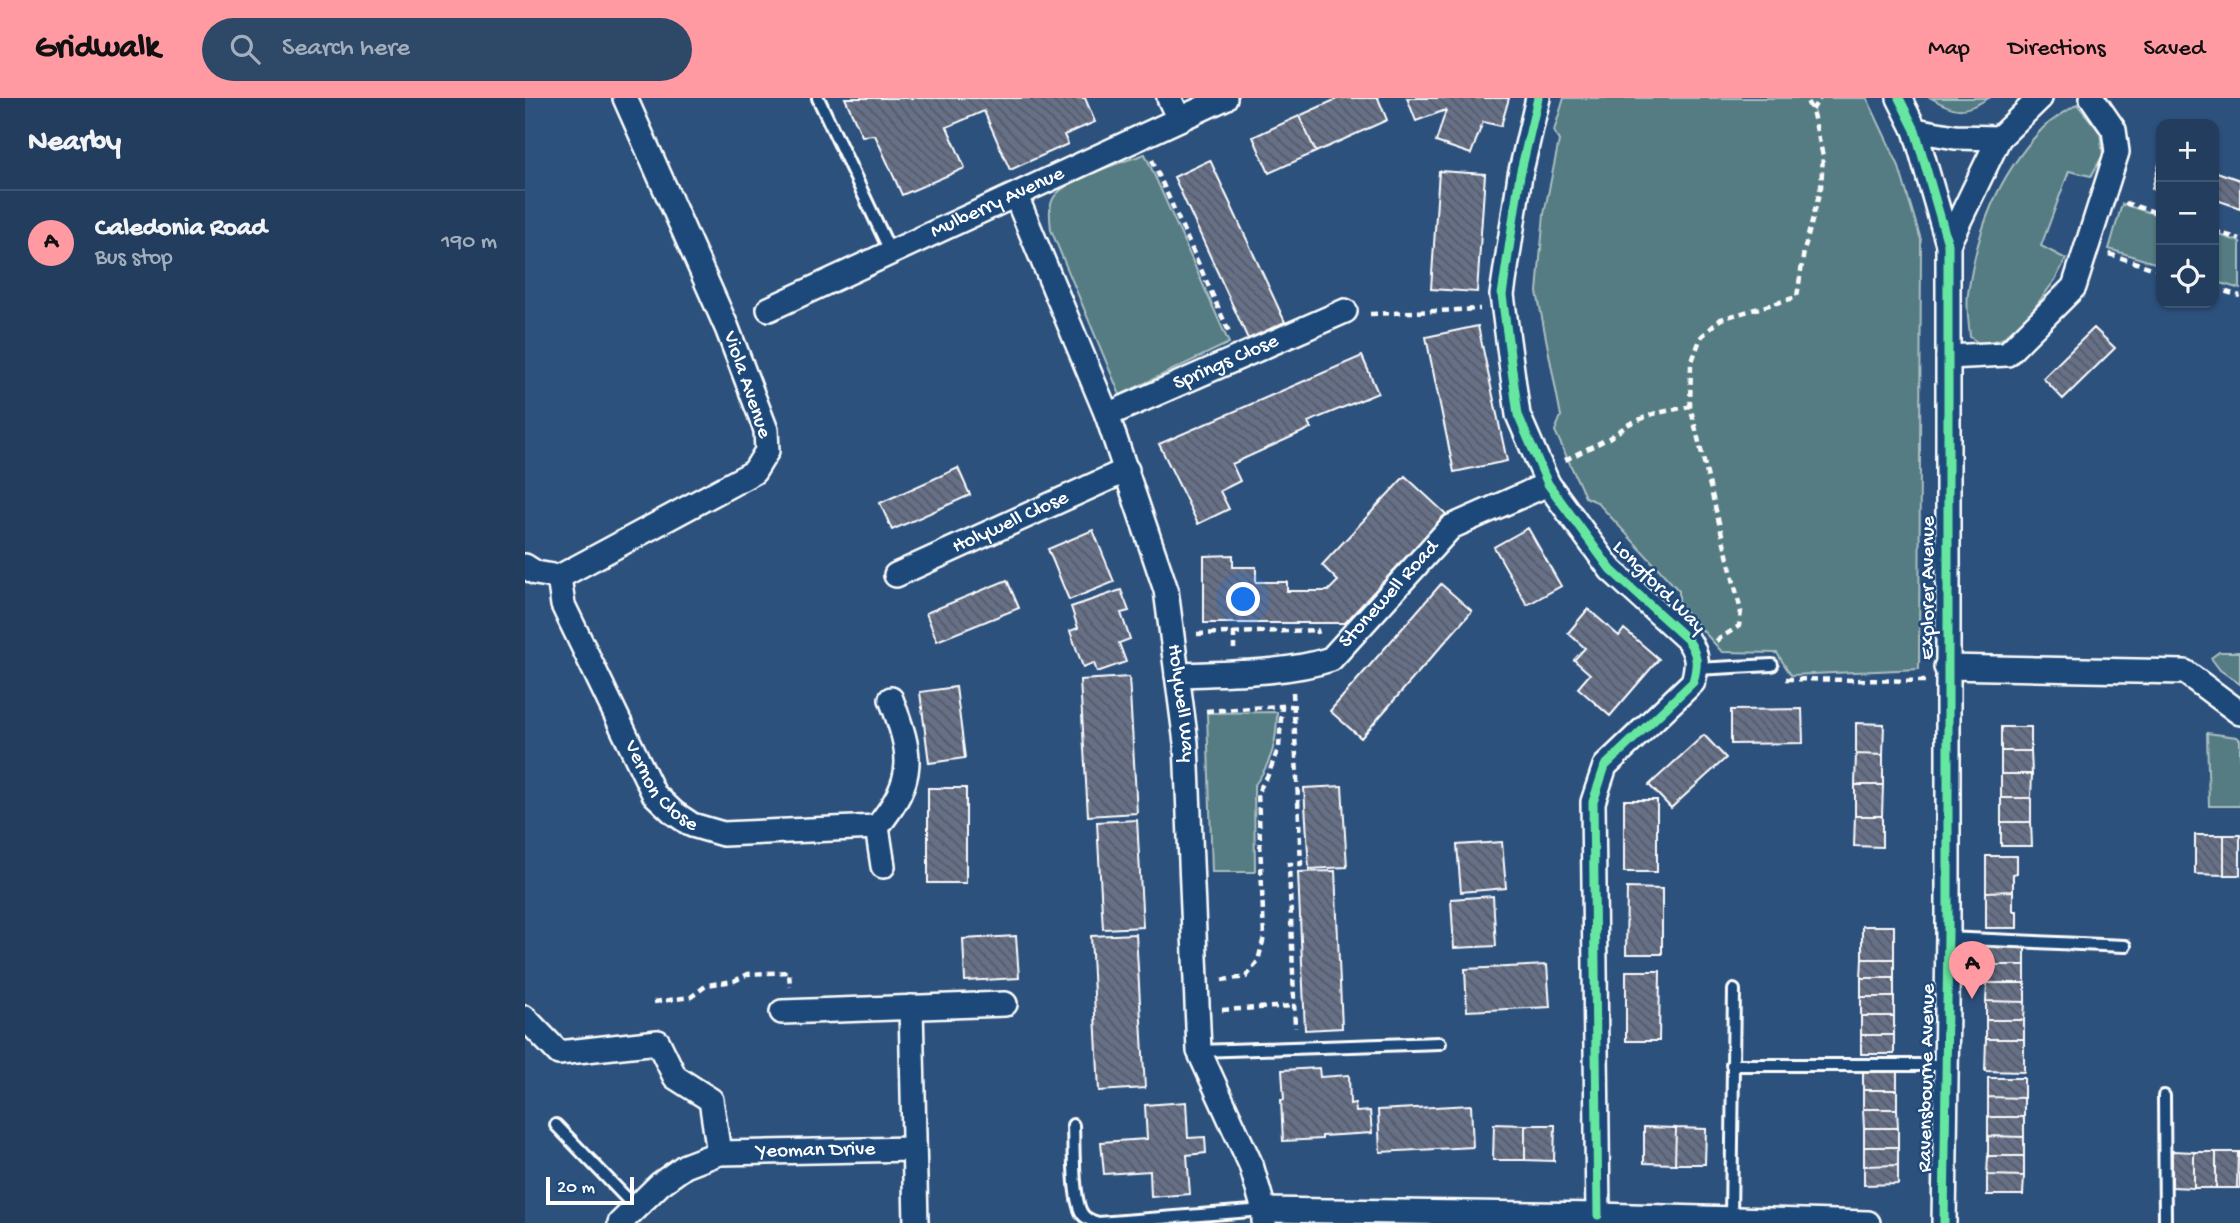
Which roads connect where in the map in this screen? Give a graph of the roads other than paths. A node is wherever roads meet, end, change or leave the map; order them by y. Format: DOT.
graph roads {
  1 [pos="625,98"];
  2 [pos="818,98"];
  3 [pos="1169,98"];
  4 [pos="1225,98"];
  5 [pos="1538,98"];
  6 [pos="1899,98"];
  7 [pos="2040,98"];
  8 [pos="2092,98"];
  9 [pos="1179,119"];
  10 [pos="1915,130"];
  11 [pos="1999,138"];
  12 [pos="1016,196"];
  13 [pos="1948,244"];
  14 [pos="891,253"];
  15 [pos="769,309"];
  16 [pos="1345,311"];
  17 [pos="1948,357"];
  18 [pos="1107,415"];
  19 [pos="1127,470"];
  20 [pos="1545,478"];
  21 [pos="525,566"];
  22 [pos="895,575"];
  23 [pos="559,577"];
  24 [pos="1697,661"];
  25 [pos="1772,664"];
  26 [pos="1947,674"];
  27 [pos="1177,675"];
  28 [pos="891,699"];
  29 [pos="2240,713"];
  30 [pos="877,827"];
  31 [pos="883,866"];
  32 [pos="1947,936"];
  33 [pos="2125,946"];
  34 [pos="1734,990"];
  35 [pos="1005,1004"];
  36 [pos="911,1007"];
  37 [pos="787,1012"];
  38 [pos="525,1018"];
  39 [pos="1440,1043"];
  40 [pos="1199,1051"];
  41 [pos="1732,1065"];
  42 [pos="1946,1065"];
  43 [pos="2164,1096"];
  44 [pos="556,1125"];
  45 [pos="1073,1125"];
  46 [pos="913,1149"];
  47 [pos="719,1153"];
  48 [pos="1598,1214"];
  49 [pos="627,1215"];
  50 [pos="1264,1217"];
  51 [pos="1731,1218"];
  52 [pos="916,1223"];
  53 [pos="1868,1223"];
  54 [pos="1944,1223"];
  55 [pos="2165,1223"];
  1 -- 23 [label="street, Viola Avenue"];
  2 -- 14 [label="lane"];
  3 -- 9 [label="street"];
  4 -- 9 [label="street, Mulberry Avenue"];
  5 -- 20 [label="street, Longford Way"];
  6 -- 10 [label="street"];
  7 -- 11 [label="street"];
  8 -- 17 [label="street"];
  9 -- 12 [label="street, Mulberry Avenue"];
  10 -- 11 [label="street"];
  10 -- 13 [label="street"];
  11 -- 13 [label="street"];
  12 -- 14 [label="street, Mulberry Avenue"];
  12 -- 18 [label="street, Holywell Way"];
  13 -- 17 [label="street, Explorer Avenue"];
  14 -- 15 [label="street, Mulberry Avenue"];
  16 -- 18 [label="street, Springs Close"];
  17 -- 26 [label="street, Explorer Avenue"];
  18 -- 19 [label="street, Holywell Way"];
  19 -- 22 [label="street, Holywell Close"];
  19 -- 27 [label="street, Holywell Way"];
  20 -- 24 [label="street, Longford Way"];
  20 -- 27 [label="street, Stonewell Road"];
  21 -- 23 [label="street"];
  23 -- 30 [label="street, Vernon Close"];
  24 -- 25 [label="lane"];
  24 -- 48 [label="street, Longford Way"];
  26 -- 29 [label="street"];
  26 -- 32 [label="street, Explorer Avenue"];
  27 -- 40 [label="street, Holywell Way"];
  28 -- 30 [label="street"];
  30 -- 31 [label="street"];
  32 -- 33 [label="lane"];
  32 -- 42 [label="street, Ravensbourne Avenue"];
  34 -- 41 [label="lane"];
  35 -- 36 [label="street"];
  36 -- 37 [label="street"];
  36 -- 46 [label="street"];
  38 -- 47 [label="street"];
  39 -- 40 [label="lane"];
  40 -- 50 [label="street, Holywell Way"];
  41 -- 42 [label="lane"];
  41 -- 51 [label="lane"];
  42 -- 54 [label="street, Ravensbourne Avenue"];
  43 -- 55 [label="lane"];
  44 -- 49 [label="lane"];
  45 -- 50 [label="lane"];
  46 -- 47 [label="street, Yeoman Drive"];
  46 -- 52 [label="street"];
  47 -- 49 [label="street, Yeoman Drive"];
  48 -- 50 [label="street"];
  48 -- 51 [label="street"];
  51 -- 53 [label="street"];
}
